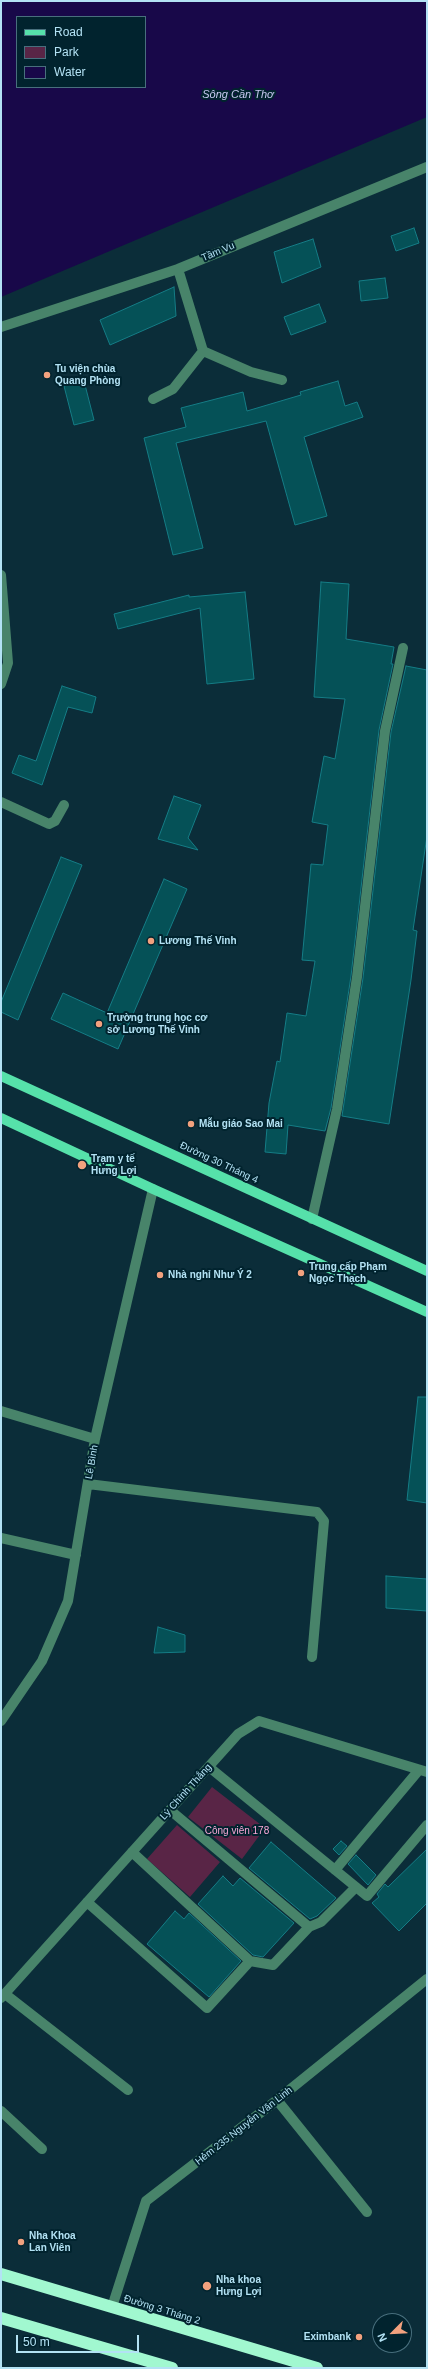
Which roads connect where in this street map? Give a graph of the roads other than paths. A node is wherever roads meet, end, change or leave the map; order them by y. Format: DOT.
graph roads {
  1 [pos="427,167"];
  2 [pos="178,269"];
  3 [pos="3,329"];
  4 [pos="203,351"];
  5 [pos="282,380"];
  6 [pos="153,399"];
  7 [pos="1,575"];
  8 [pos="403,648"];
  9 [pos="2,679"];
  10 [pos="1,802"];
  11 [pos="64,805"];
  12 [pos="1,1076"];
  13 [pos="1,1118"];
  14 [pos="153,1189"];
  15 [pos="312,1219"];
  16 [pos="427,1271"];
  17 [pos="427,1312"];
  18 [pos="1,1411"];
  19 [pos="95,1439"];
  20 [pos="88,1484"];
  21 [pos="1,1538"];
  22 [pos="76,1556"];
  23 [pos="312,1657"];
  24 [pos="1,1721"];
  25 [pos="209,1767"];
  26 [pos="423,1771"];
  27 [pos="170,1810"];
  28 [pos="427,1825"];
  29 [pos="132,1852"];
  30 [pos="335,1870"];
  31 [pos="356,1887"];
  32 [pos="87,1902"];
  33 [pos="309,1927"];
  34 [pos="250,1961"];
  35 [pos="427,1979"];
  36 [pos="3,1996"];
  37 [pos="128,2090"];
  38 [pos="277,2100"];
  39 [pos="1,2111"];
  40 [pos="42,2149"];
  41 [pos="367,2212"];
  42 [pos="1,2274"];
  43 [pos="112,2307"];
  44 [pos="1,2318"];
  45 [pos="172,2368"];
  46 [pos="317,2368"];
  1 -- 2 [label="street, Tầm Vu"];
  2 -- 3 [label="street, Tầm Vu"];
  2 -- 4 [label="street"];
  4 -- 5 [label="street"];
  4 -- 6 [label="street"];
  7 -- 9 [label="street"];
  8 -- 15 [label="street"];
  10 -- 11 [label="street"];
  12 -- 15 [label="main road, Đường 30 Tháng 4"];
  13 -- 14 [label="main road"];
  14 -- 17 [label="main road"];
  14 -- 19 [label="street, Lê Bình"];
  15 -- 16 [label="main road, Đường 30 Tháng 4"];
  18 -- 19 [label="street"];
  19 -- 20 [label="street, Lê Bình"];
  20 -- 22 [label="street, Lê Bình"];
  20 -- 23 [label="street"];
  21 -- 22 [label="street"];
  22 -- 24 [label="street, Lê Bình"];
  25 -- 26 [label="street, Lý Chính Thắng"];
  25 -- 27 [label="street, Lý Chính Thắng"];
  25 -- 30 [label="street"];
  26 -- 30 [label="street"];
  27 -- 29 [label="street, Lý Chính Thắng"];
  27 -- 33 [label="street"];
  28 -- 31 [label="street"];
  29 -- 32 [label="street, Lý Chính Thắng"];
  29 -- 34 [label="street"];
  30 -- 31 [label="street"];
  31 -- 33 [label="street"];
  32 -- 34 [label="street"];
  32 -- 36 [label="street, Lý Chính Thắng"];
  33 -- 34 [label="street"];
  35 -- 38 [label="street, Hẻm 235 Nguyễn Văn Linh"];
  36 -- 37 [label="street"];
  38 -- 41 [label="street"];
  38 -- 43 [label="street, Hẻm 235 Nguyễn Văn Linh"];
  39 -- 40 [label="street"];
  42 -- 43 [label="highway, Đường 3 Tháng 2"];
  43 -- 46 [label="highway, Đường 3 Tháng 2"];
  44 -- 45 [label="highway"];
}
